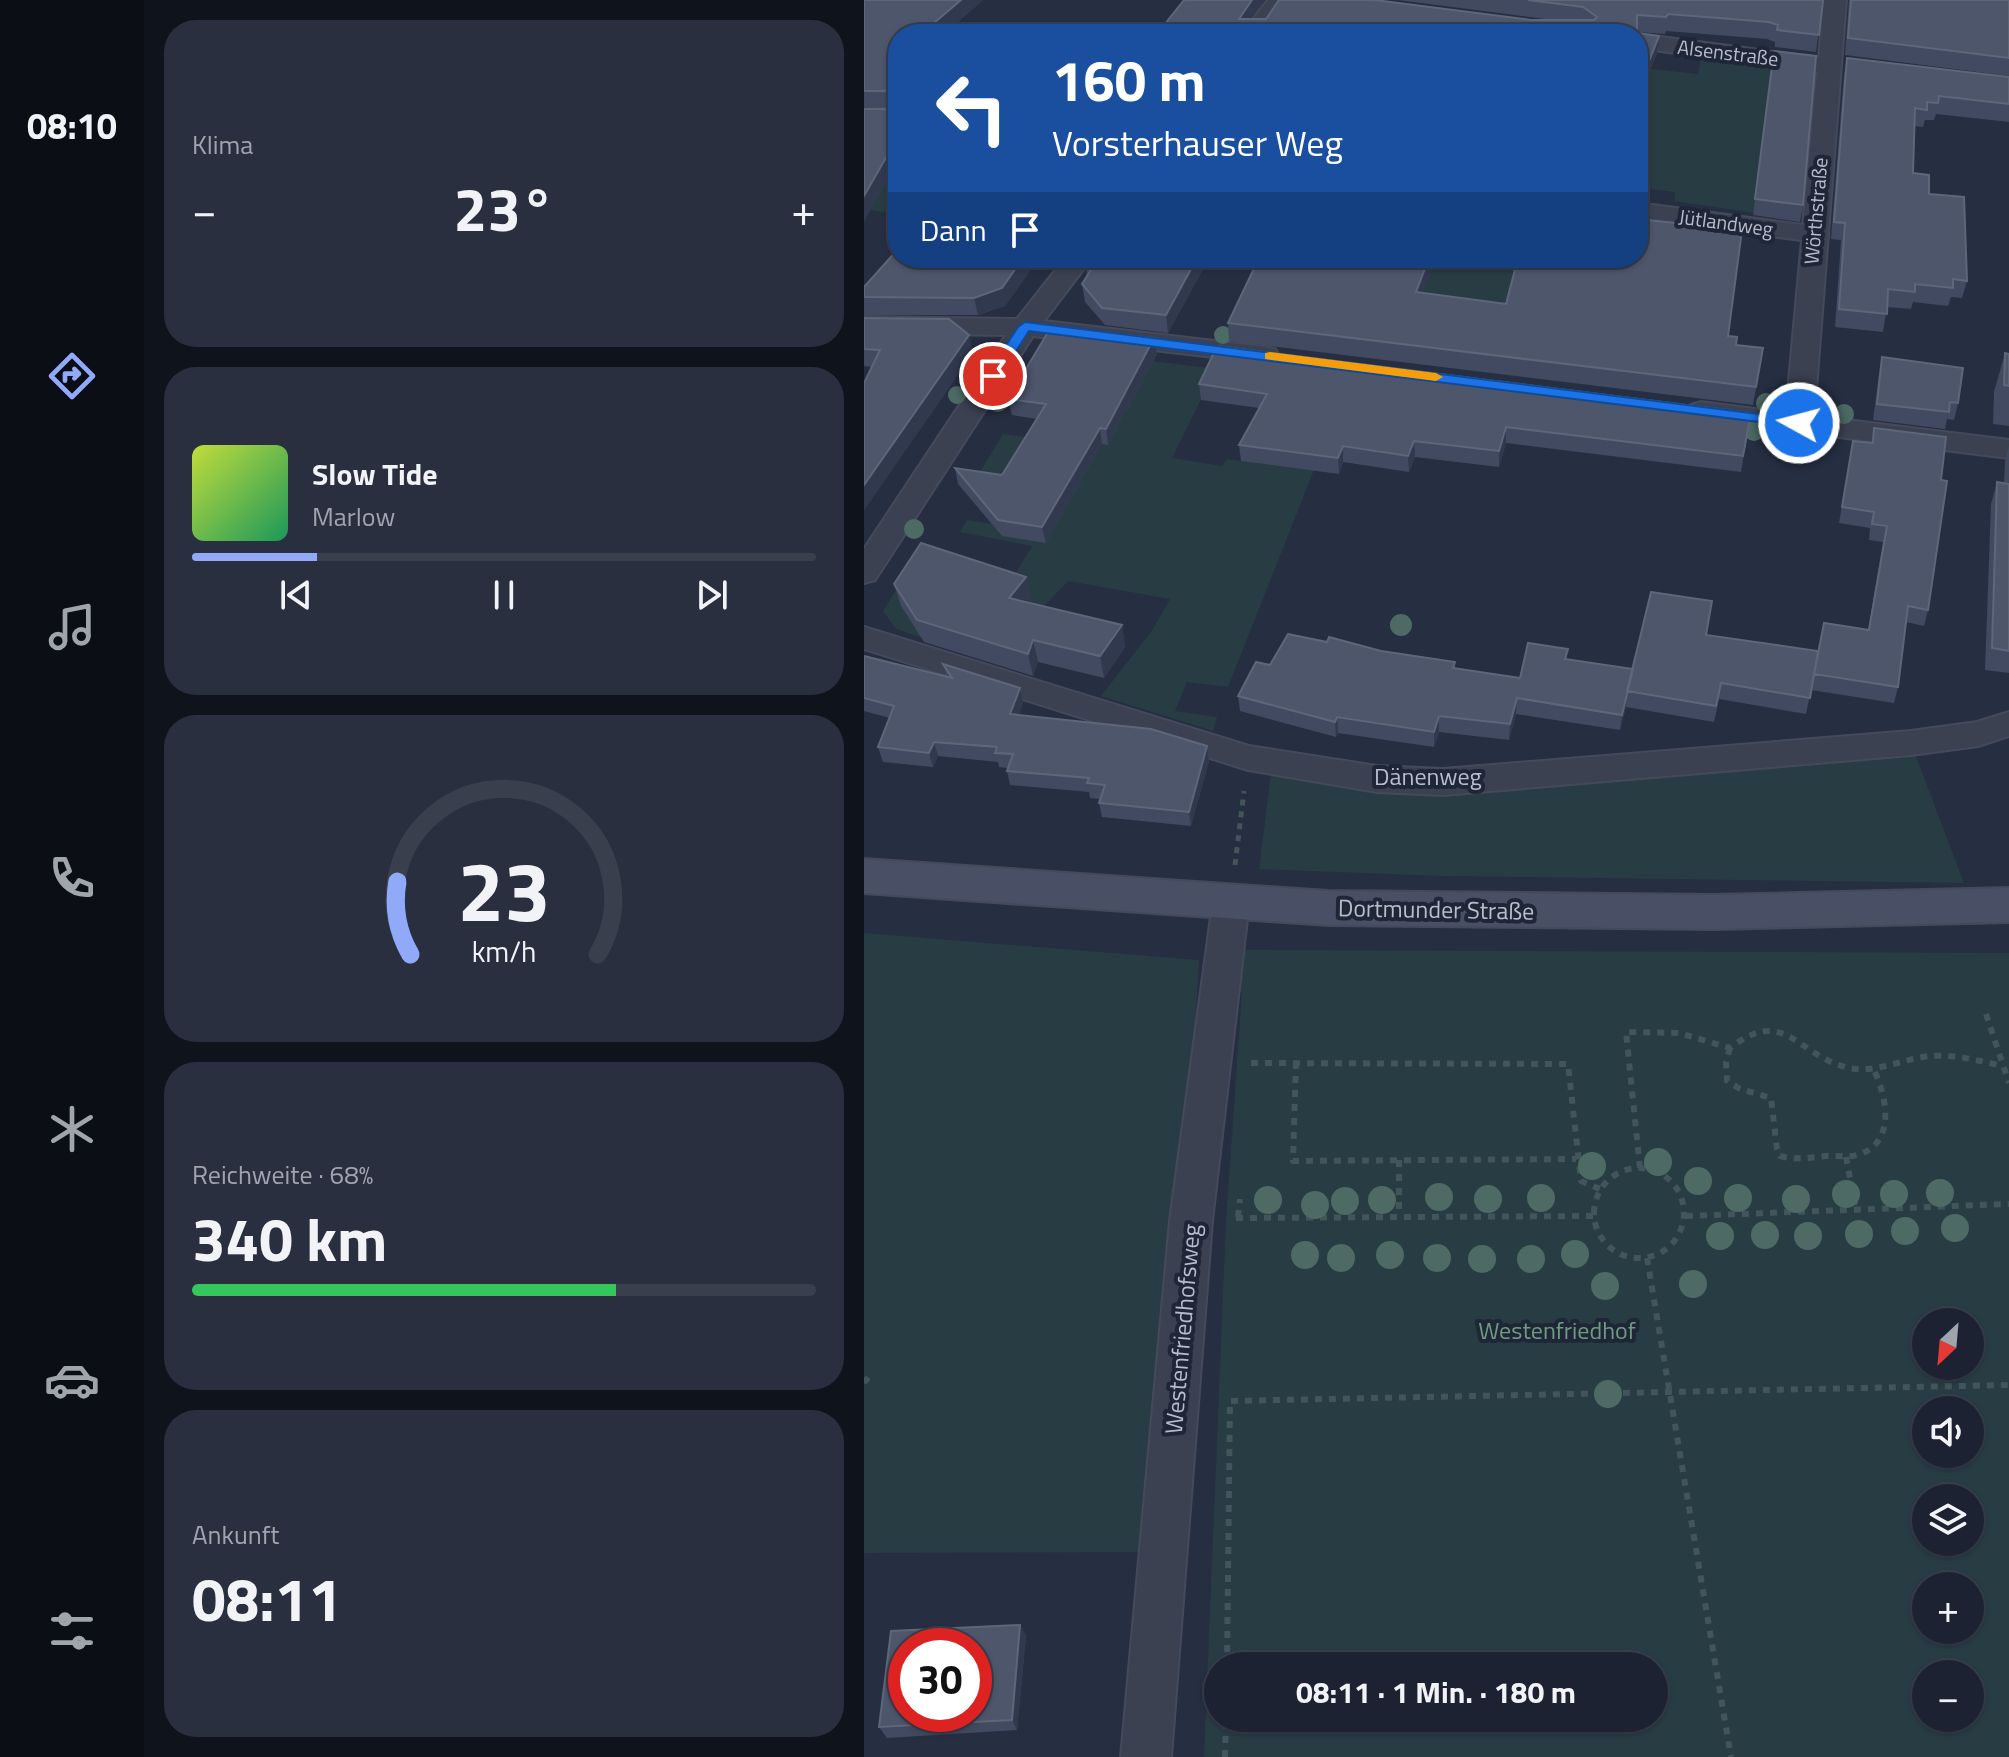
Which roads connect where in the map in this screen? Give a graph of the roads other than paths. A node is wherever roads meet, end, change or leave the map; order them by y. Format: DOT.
graph roads {
  1 [pos="1279,0"];
  2 [pos="1835,0"];
  3 [pos="1261,24"];
  4 [pos="1648,42"];
  5 [pos="1830,67"];
  6 [pos="1860,70"];
  7 [pos="1648,212"];
  8 [pos="1813,234"];
  9 [pos="1071,268"];
  10 [pos="864,325"];
  11 [pos="1025,327"];
  12 [pos="1291,358"];
  13 [pos="1672,407"];
  14 [pos="1799,423"];
  15 [pos="2009,449"];
  16 [pos="864,573"];
  17 [pos="864,638"];
  18 [pos="2009,724"];
  19 [pos="864,876"];
  20 [pos="1231,902"];
  21 [pos="2009,905"];
  22 [pos="1146,1757"];
  1 -- 3 [label="street"];
  2 -- 5 [label="street, Wörthstraße"];
  4 -- 5 [label="street, Alsenstraße"];
  5 -- 6 [label="street, Alsenstraße"];
  5 -- 8 [label="street, Wörthstraße"];
  7 -- 8 [label="street, Jütlandweg"];
  8 -- 14 [label="street, Wörthstraße"];
  9 -- 11 [label="street"];
  10 -- 11 [label="street"];
  11 -- 12 [label="street"];
  11 -- 16 [label="street"];
  13 -- 14 [label="street"];
  14 -- 15 [label="street"];
  17 -- 18 [label="street, Dänenweg"];
  19 -- 20 [label="main road, Dortmunder Straße"];
  20 -- 21 [label="main road, Dortmunder Straße"];
  20 -- 22 [label="street, Westenfriedhofsweg"];
}
